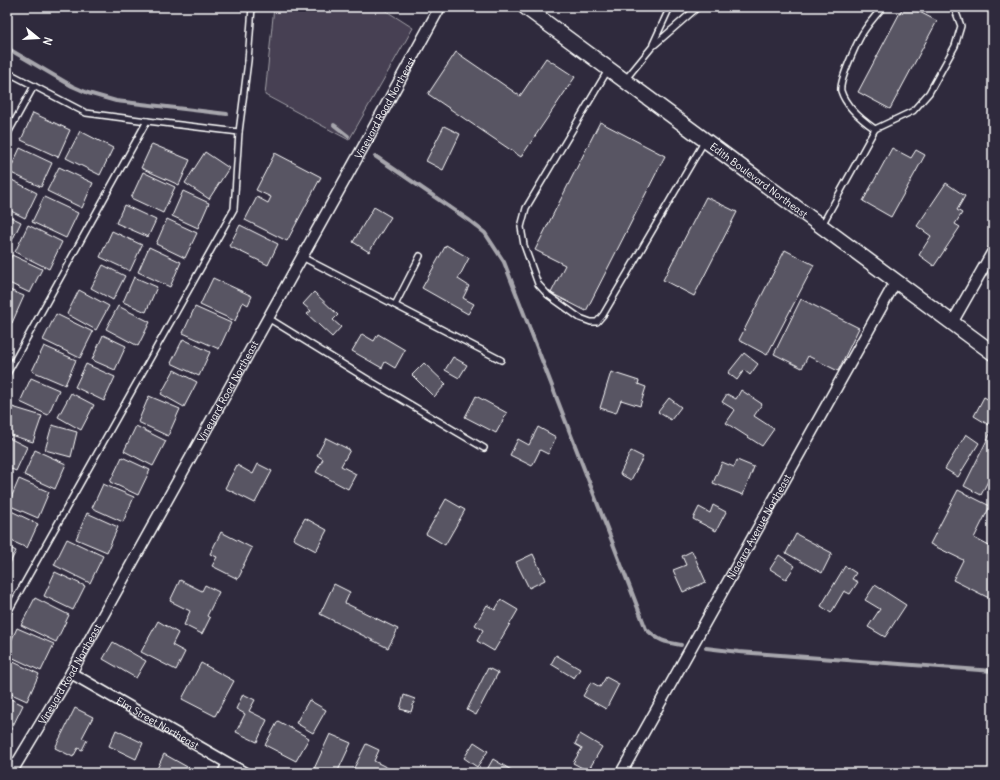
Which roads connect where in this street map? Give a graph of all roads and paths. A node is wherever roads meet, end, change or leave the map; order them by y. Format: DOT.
graph roads {
  1 [pos="252,7"];
  2 [pos="440,7"];
  3 [pos="525,7"];
  4 [pos="670,7"];
  5 [pos="698,7"];
  6 [pos="883,7"];
  7 [pos="951,7"];
  8 [pos="652,47"];
  9 [pos="609,69"];
  10 [pos="7,72"];
  11 [pos="624,80"];
  12 [pos="34,86"];
  13 [pos="147,121"];
  14 [pos="875,129"];
  15 [pos="240,132"];
  16 [pos="7,135"];
  17 [pos="705,140"];
  18 [pos="821,226"];
  19 [pos="993,251"];
  20 [pos="420,256"];
  21 [pos="302,257"];
  22 [pos="896,280"];
  23 [pos="395,305"];
  24 [pos="268,318"];
  25 [pos="952,323"];
  26 [pos="993,353"];
  27 [pos="501,360"];
  28 [pos="7,374"];
  29 [pos="484,448"];
  30 [pos="7,614"];
  31 [pos="71,672"];
  32 [pos="228,764"];
  33 [pos="11,773"];
  34 [pos="223,773"];
  35 [pos="245,773"];
  36 [pos="622,773"];
  1 -- 15 [label="lane"];
  2 -- 21 [label="street, Vineyard Road Northeast"];
  3 -- 9 [label="street, Edith Boulevard Northeast"];
  4 -- 8 [label="lane"];
  5 -- 8 [label="lane"];
  6 -- 14 [label="lane"];
  7 -- 14 [label="lane"];
  8 -- 11 [label="lane"];
  9 -- 11 [label="street, Edith Boulevard Northeast"];
  9 -- 17 [label="lane"];
  10 -- 12 [label="lane"];
  11 -- 17 [label="street, Edith Boulevard Northeast"];
  12 -- 13 [label="lane"];
  12 -- 16 [label="lane"];
  13 -- 15 [label="lane"];
  13 -- 28 [label="lane"];
  14 -- 18 [label="lane"];
  15 -- 30 [label="lane"];
  17 -- 18 [label="street, Edith Boulevard Northeast"];
  18 -- 22 [label="street, Edith Boulevard Northeast"];
  19 -- 25 [label="street"];
  20 -- 23 [label="lane"];
  21 -- 23 [label="lane"];
  21 -- 24 [label="street, Vineyard Road Northeast"];
  22 -- 25 [label="street, Edith Boulevard Northeast"];
  22 -- 36 [label="street, Niagara Avenue Northeast"];
  23 -- 27 [label="lane"];
  24 -- 29 [label="lane"];
  24 -- 31 [label="street, Vineyard Road Northeast"];
  25 -- 26 [label="street, Edith Boulevard Northeast"];
  31 -- 32 [label="street, Elm Street Northeast"];
  31 -- 33 [label="street, Vineyard Road Northeast"];
  32 -- 34 [label="street"];
  32 -- 35 [label="street, Elm Street Northeast"];
}
